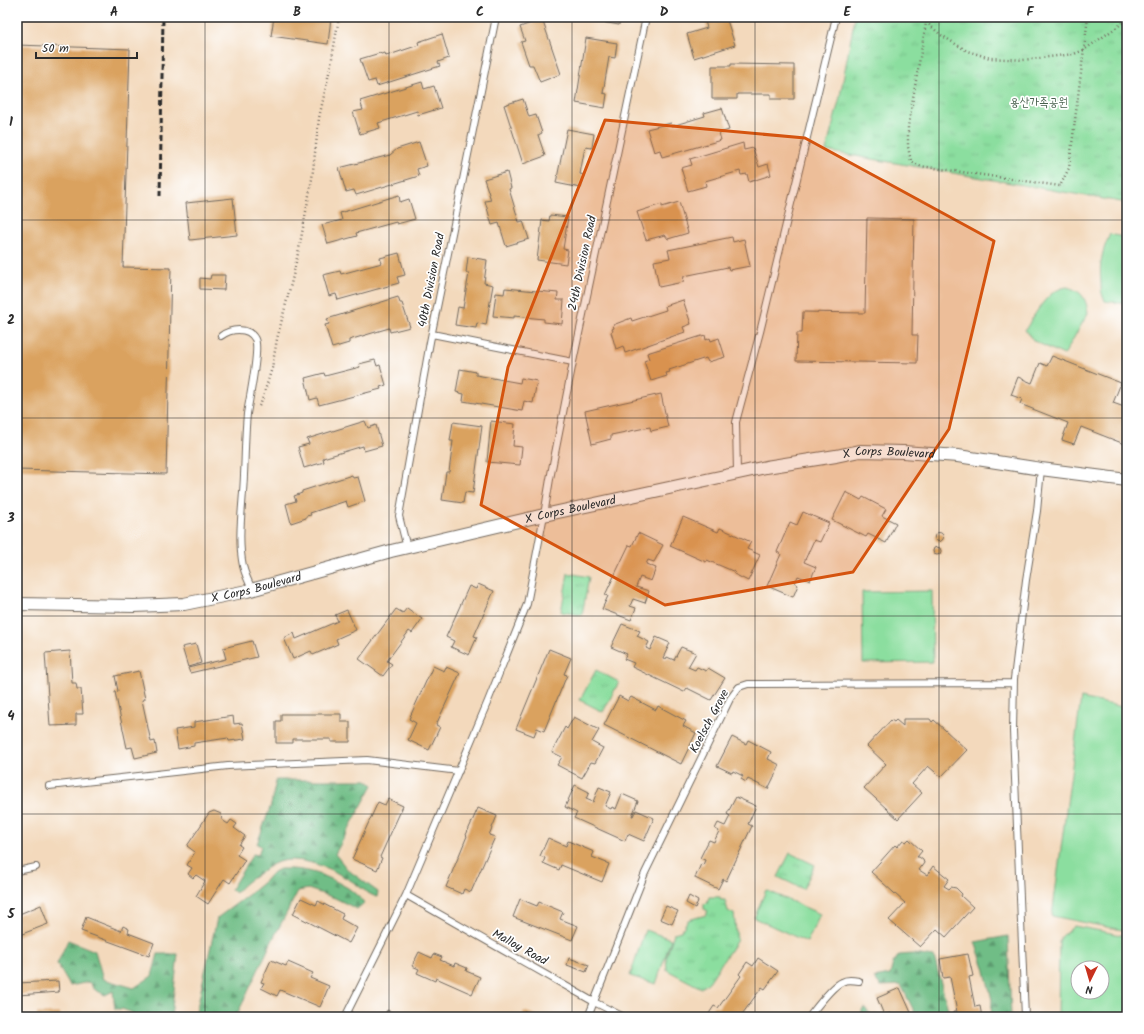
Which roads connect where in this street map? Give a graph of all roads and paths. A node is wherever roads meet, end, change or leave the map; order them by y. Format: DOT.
graph roads {
  1 [pos="339,17"];
  2 [pos="496,17"];
  3 [pos="646,17"];
  4 [pos="836,17"];
  5 [pos="927,17"];
  6 [pos="1088,17"];
  7 [pos="1127,20"];
  8 [pos="926,22"];
  9 [pos="1084,50"];
  10 [pos="432,334"];
  11 [pos="221,336"];
  12 [pos="573,362"];
  13 [pos="247,423"];
  14 [pos="1041,469"];
  15 [pos="737,473"];
  16 [pos="1127,480"];
  17 [pos="544,515"];
  18 [pos="407,548"];
  19 [pos="252,589"];
  20 [pos="17,604"];
  21 [pos="1014,683"];
  22 [pos="459,771"];
  23 [pos="49,786"];
  24 [pos="36,866"];
  25 [pos="17,871"];
  26 [pos="406,896"];
  27 [pos="859,981"];
  28 [pos="594,1002"];
  29 [pos="345,1017"];
  30 [pos="588,1017"];
  31 [pos="624,1017"];
  32 [pos="809,1017"];
  33 [pos="1025,1017"];
  1 -- 13 [label="path"];
  2 -- 10 [label="lane, 40th Division Road"];
  3 -- 12 [label="lane, 24th Division Road"];
  4 -- 15 [label="lane"];
  5 -- 8 [label="path"];
  6 -- 9 [label="path"];
  7 -- 9 [label="path"];
  8 -- 9 [label="path"];
  8 -- 9 [label="path"];
  10 -- 12 [label="lane"];
  10 -- 18 [label="lane, 40th Division Road"];
  11 -- 13 [label="lane"];
  12 -- 17 [label="lane, 24th Division Road"];
  13 -- 19 [label="lane"];
  14 -- 15 [label="street, X Corps Boulevard"];
  14 -- 16 [label="street, X Corps Boulevard"];
  14 -- 21 [label="lane"];
  15 -- 17 [label="street, X Corps Boulevard"];
  17 -- 18 [label="street, X Corps Boulevard"];
  17 -- 22 [label="lane, 24th Division Road"];
  18 -- 19 [label="street, X Corps Boulevard"];
  19 -- 20 [label="street, X Corps Boulevard"];
  21 -- 28 [label="lane, Koelsch Grove"];
  21 -- 33 [label="lane"];
  22 -- 23 [label="lane"];
  22 -- 26 [label="lane, 24th Division Road"];
  24 -- 25 [label="lane"];
  26 -- 28 [label="lane, Malloy Road"];
  26 -- 29 [label="lane, 24th Division Road"];
  27 -- 32 [label="lane"];
  28 -- 30 [label="lane, Koelsch Grove"];
  28 -- 31 [label="lane, Malloy Road"];
}
